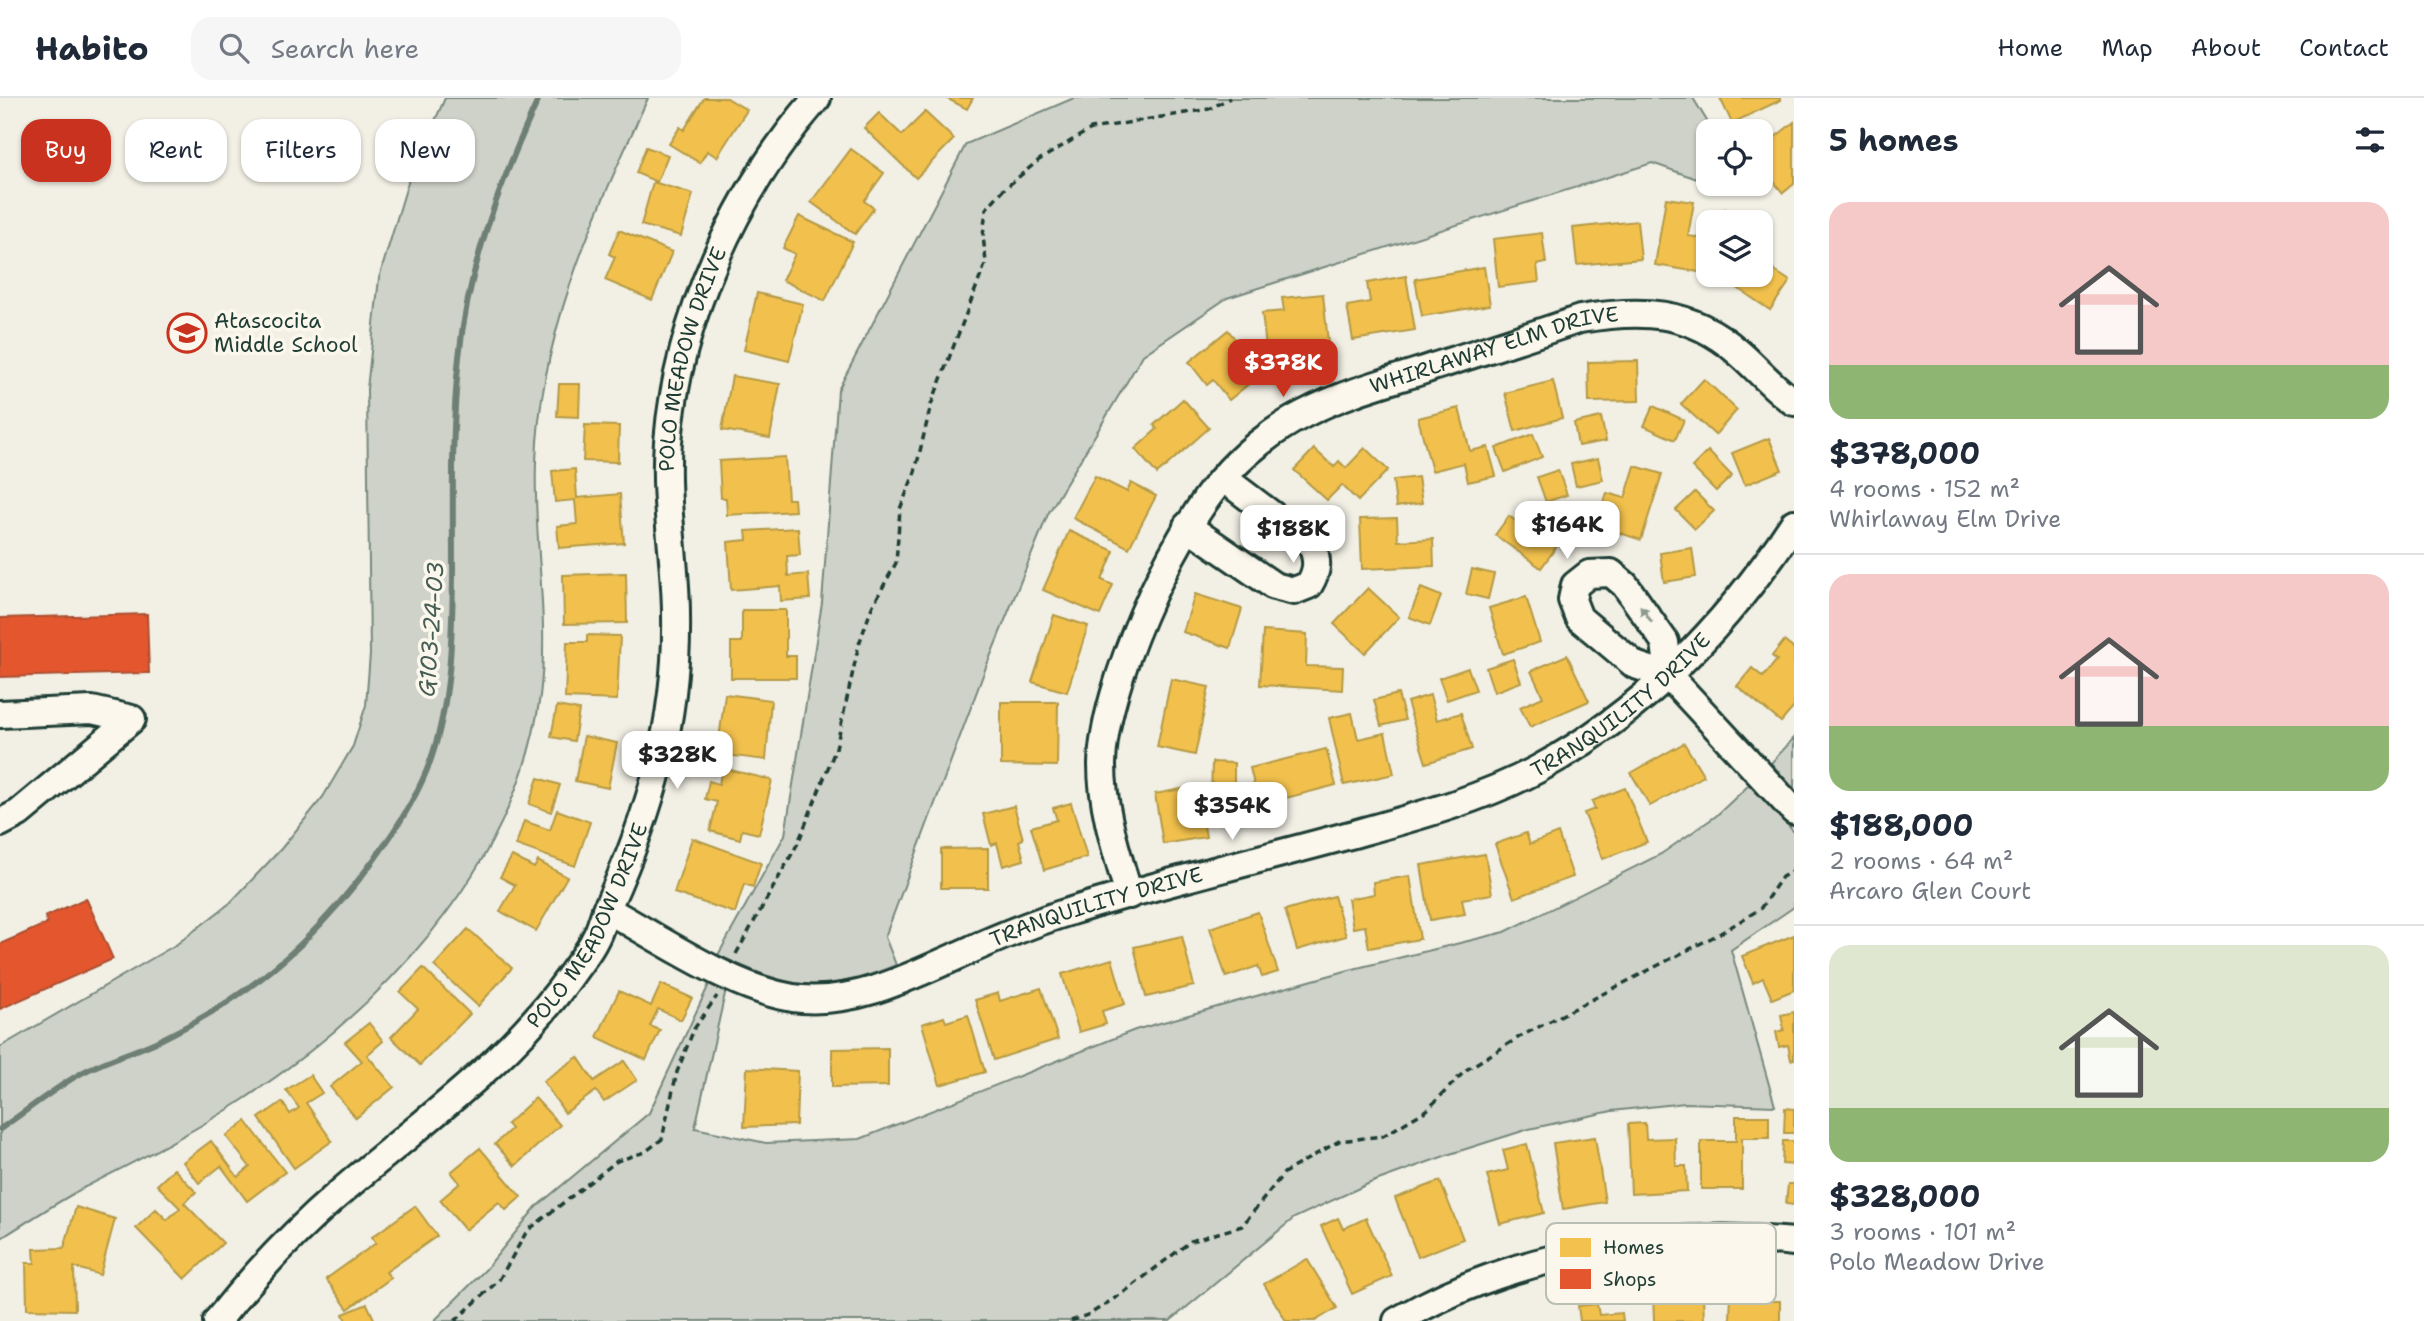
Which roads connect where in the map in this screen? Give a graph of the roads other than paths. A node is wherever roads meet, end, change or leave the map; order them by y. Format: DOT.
graph roads {
  1 [pos="817,98"];
  2 [pos="1794,402"];
  3 [pos="1223,478"];
  4 [pos="1794,523"];
  5 [pos="1187,526"];
  6 [pos="1669,676"];
  7 [pos="0,714"];
  8 [pos="1794,811"];
  9 [pos="0,823"];
  10 [pos="1129,895"];
  11 [pos="606,909"];
  12 [pos="1776,1241"];
  13 [pos="1794,1242"];
  14 [pos="1546,1264"];
  15 [pos="217,1321"];
  16 [pos="1396,1321"];
  1 -- 11 [label="street, POLO MEADOW DRIVE"];
  2 -- 3 [label="street, WHIRLAWAY ELM DRIVE"];
  3 -- 5 [label="street, WHIRLAWAY ELM DRIVE"];
  3 -- 5 [label="street"];
  4 -- 6 [label="street, TRANQUILITY DRIVE"];
  5 -- 10 [label="street, WHIRLAWAY ELM DRIVE"];
  6 -- 8 [label="street"];
  6 -- 10 [label="street, TRANQUILITY DRIVE"];
  7 -- 9 [label="street"];
  10 -- 11 [label="street, TRANQUILITY DRIVE"];
  11 -- 15 [label="street, POLO MEADOW DRIVE"];
  12 -- 13 [label="street"];
  14 -- 16 [label="street"];
}
